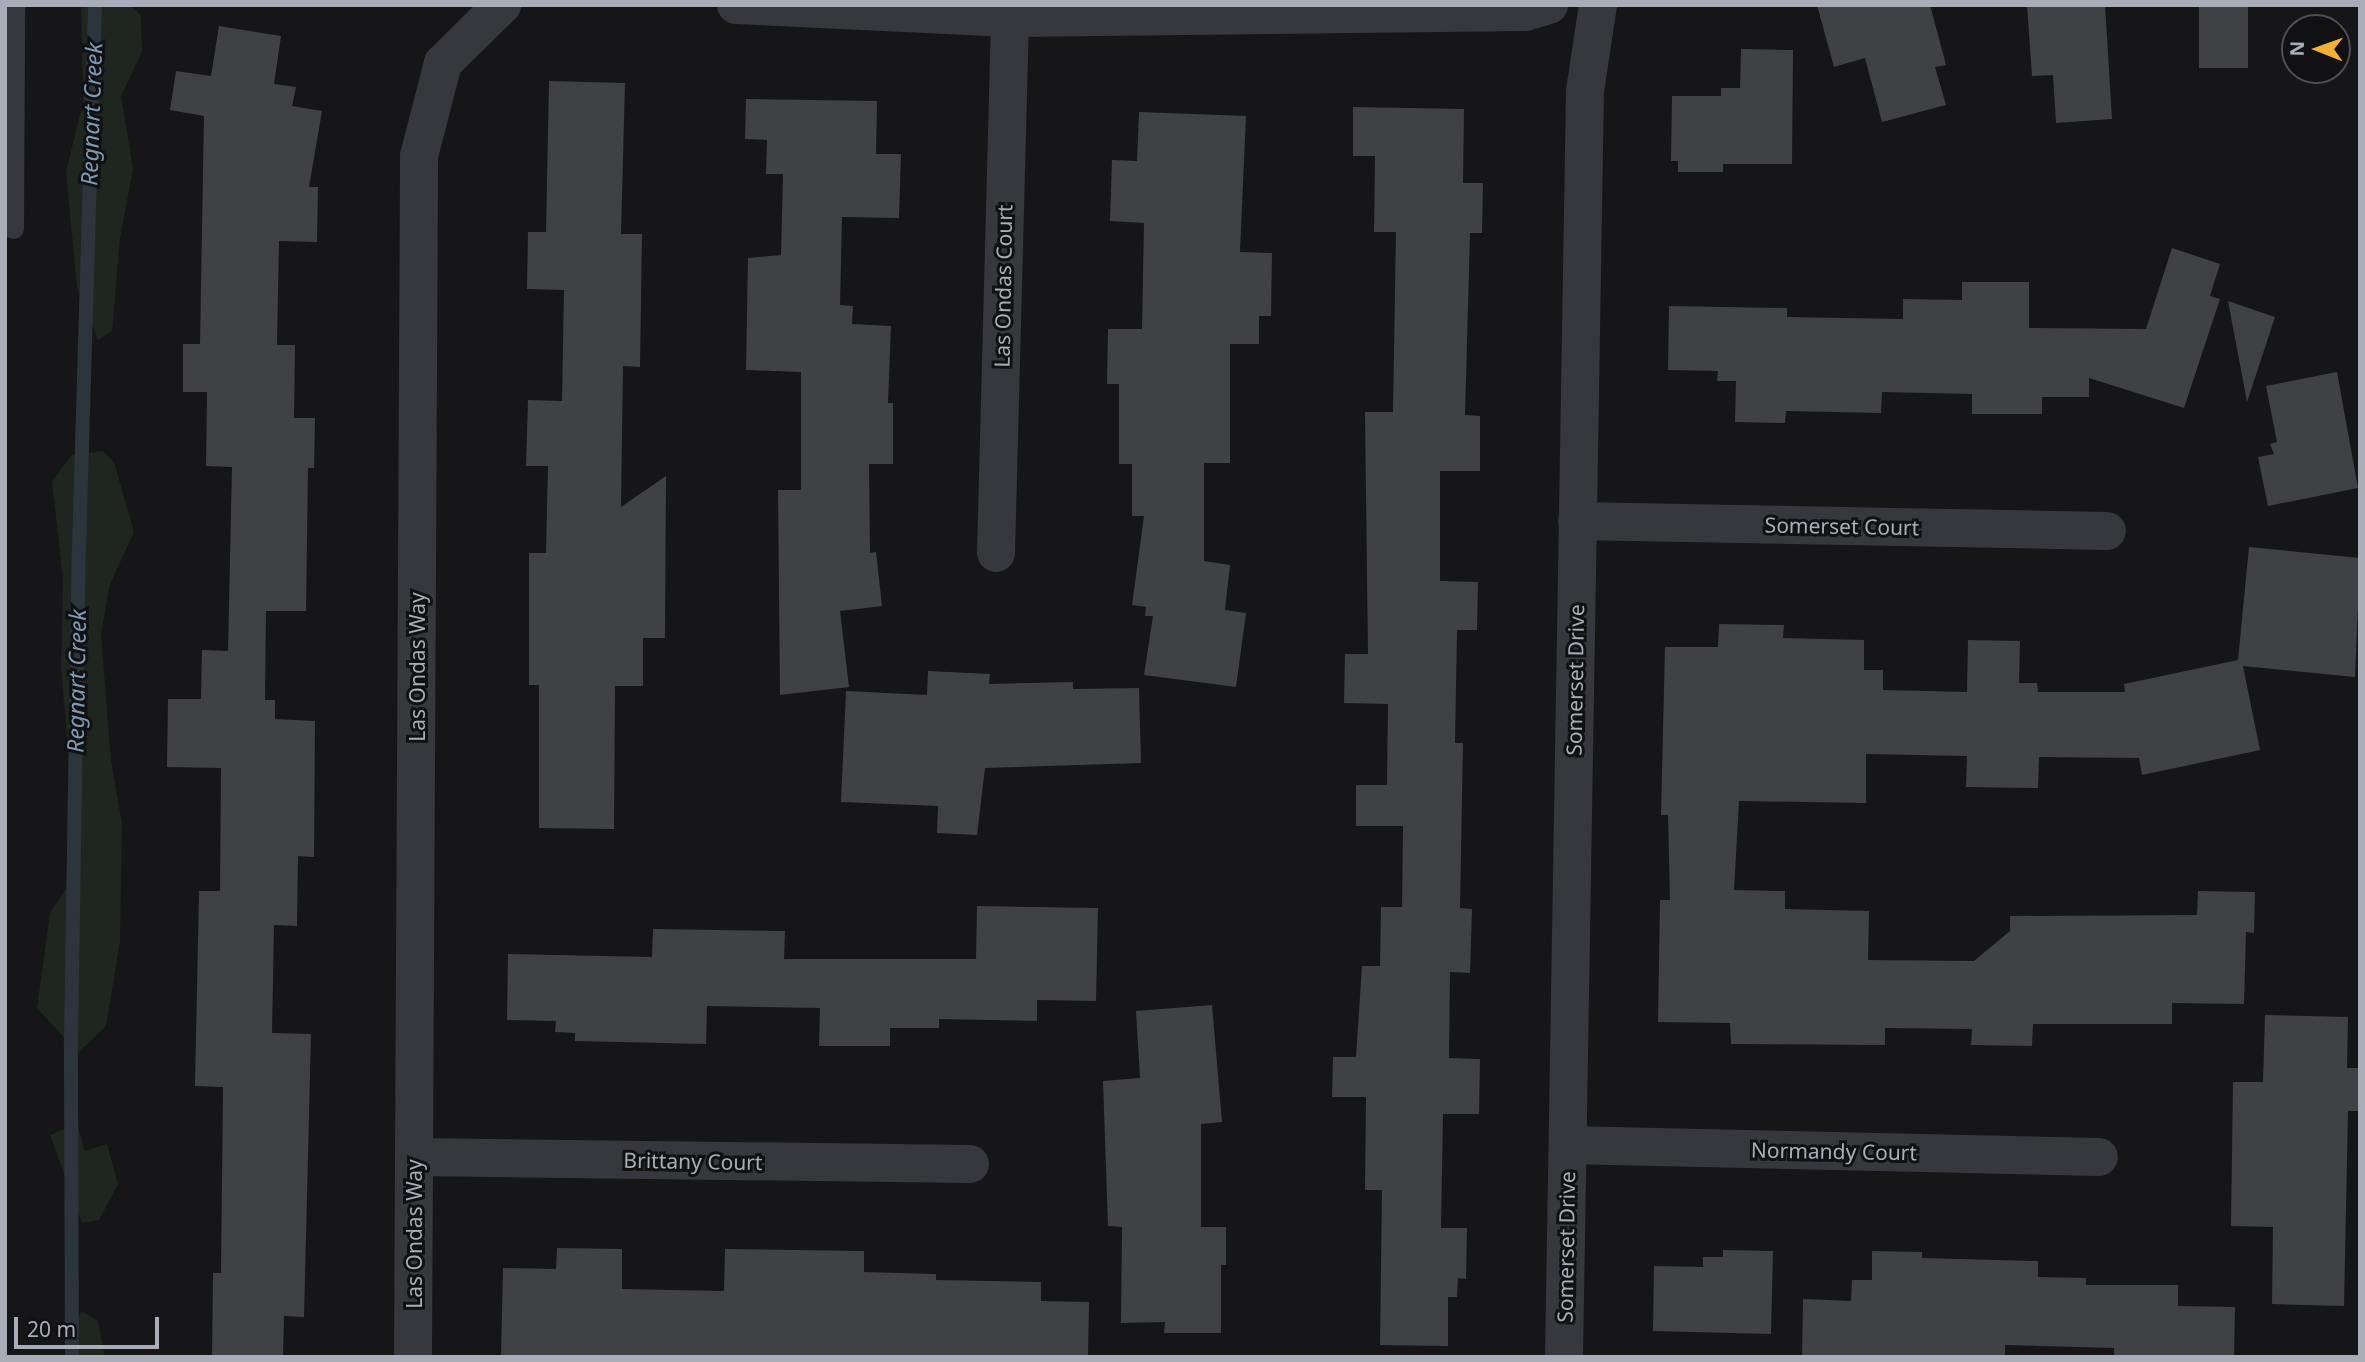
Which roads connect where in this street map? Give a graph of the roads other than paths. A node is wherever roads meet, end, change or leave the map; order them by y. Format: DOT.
graph roads {
  1 [pos="14,5"];
  2 [pos="502,5"];
  3 [pos="736,5"];
  4 [pos="1549,5"];
  5 [pos="1598,5"];
  6 [pos="1010,18"];
  7 [pos="10,129"];
  8 [pos="13,228"];
  9 [pos="1577,522"];
  10 [pos="2107,531"];
  11 [pos="996,553"];
  12 [pos="1568,1145"];
  13 [pos="415,1157"];
  14 [pos="2099,1157"];
  15 [pos="970,1164"];
  16 [pos="414,1357"];
  17 [pos="1564,1357"];
  1 -- 7 [label="lane"];
  2 -- 13 [label="street, Las Ondas Way"];
  3 -- 6 [label="street"];
  4 -- 6 [label="street"];
  5 -- 9 [label="street, Somerset Drive"];
  6 -- 11 [label="street, Las Ondas Court"];
  7 -- 8 [label="lane"];
  9 -- 10 [label="street, Somerset Court"];
  9 -- 12 [label="street, Somerset Drive"];
  12 -- 14 [label="street, Normandy Court"];
  12 -- 17 [label="street, Somerset Drive"];
  13 -- 15 [label="street, Brittany Court"];
  13 -- 16 [label="street, Las Ondas Way"];
}
